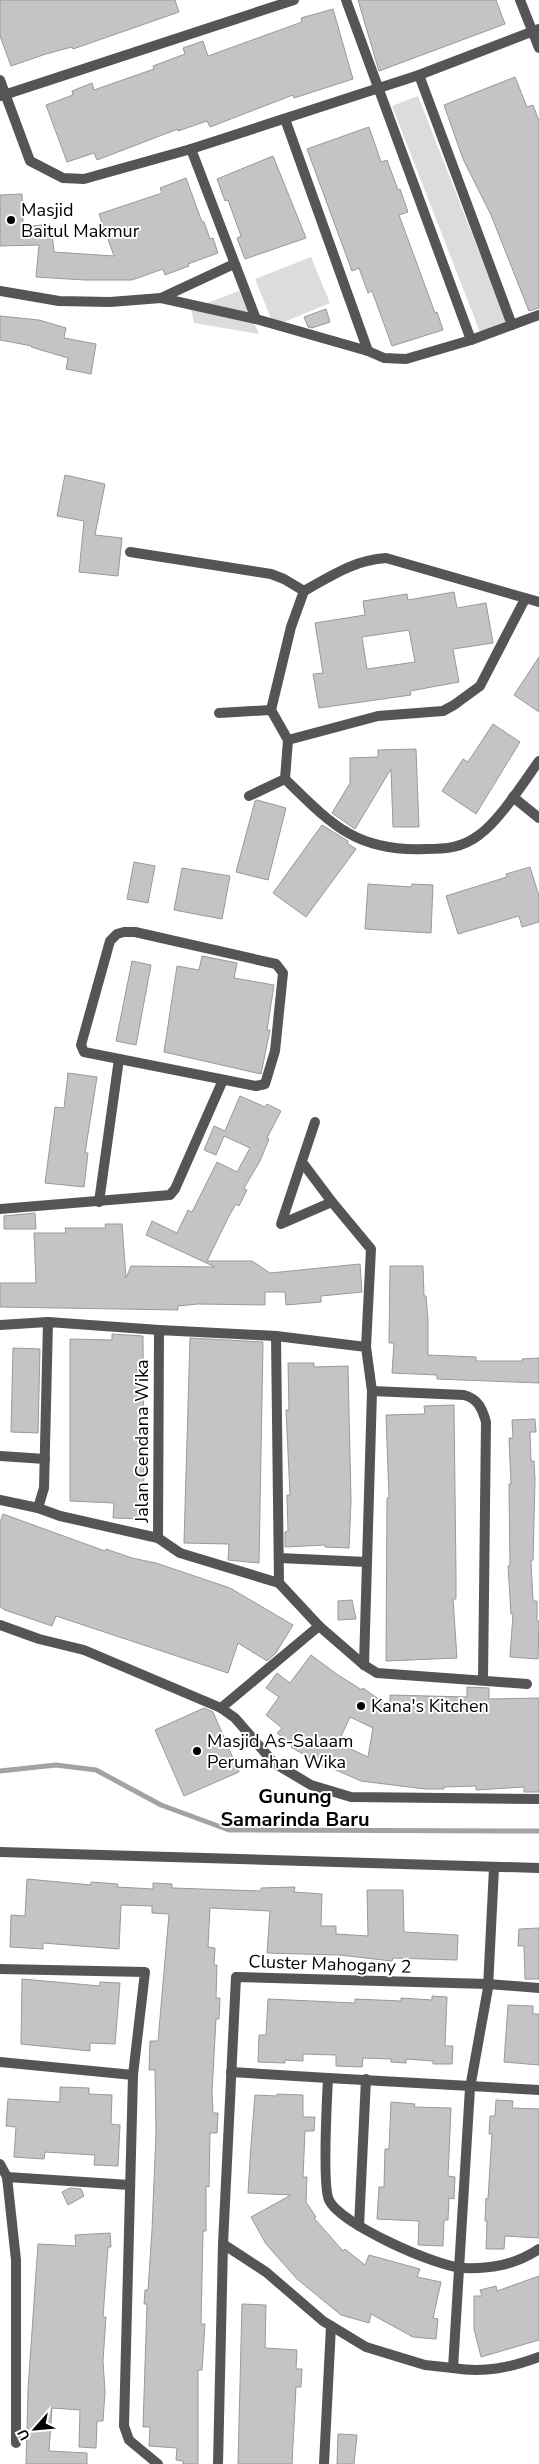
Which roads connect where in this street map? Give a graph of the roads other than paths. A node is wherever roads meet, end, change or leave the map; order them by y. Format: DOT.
graph roads {
  1 [pos="294,0"];
  2 [pos="346,0"];
  3 [pos="520,0"];
  4 [pos="536,30"];
  5 [pos="539,48"];
  6 [pos="419,75"];
  7 [pos="0,80"];
  8 [pos="377,88"];
  9 [pos="3,95"];
  10 [pos="285,119"];
  11 [pos="191,149"];
  12 [pos="234,264"];
  13 [pos="0,291"];
  14 [pos="161,298"];
  15 [pos="539,315"];
  16 [pos="256,320"];
  17 [pos="512,325"];
  18 [pos="471,340"];
  19 [pos="368,351"];
  20 [pos="130,552"];
  21 [pos="304,591"];
  22 [pos="525,600"];
  23 [pos="539,602"];
  24 [pos="272,710"];
  25 [pos="219,713"];
  26 [pos="288,740"];
  27 [pos="539,761"];
  28 [pos="285,779"];
  29 [pos="249,796"];
  30 [pos="513,797"];
  31 [pos="539,818"];
  32 [pos="119,1060"];
  33 [pos="224,1080"];
  34 [pos="315,1122"];
  35 [pos="302,1162"];
  36 [pos="99,1202"];
  37 [pos="332,1202"];
  38 [pos="0,1210"];
  39 [pos="48,1322"];
  40 [pos="0,1325"];
  41 [pos="159,1330"];
  42 [pos="276,1336"];
  43 [pos="366,1347"];
  44 [pos="372,1391"];
  45 [pos="0,1456"];
  46 [pos="45,1459"];
  47 [pos="0,1500"];
  48 [pos="38,1508"];
  49 [pos="158,1538"];
  50 [pos="279,1558"];
  51 [pos="367,1562"];
  52 [pos="279,1583"];
  53 [pos="0,1625"];
  54 [pos="319,1626"];
  55 [pos="364,1665"];
  56 [pos="483,1680"];
  57 [pos="527,1684"];
  58 [pos="221,1708"];
  59 [pos="539,1799"];
  60 [pos="0,1852"];
  61 [pos="494,1868"];
  62 [pos="539,1868"];
  63 [pos="0,1969"];
  64 [pos="488,1984"];
  65 [pos="539,1988"];
  66 [pos="0,2062"];
  67 [pos="231,2072"];
  68 [pos="133,2075"];
  69 [pos="328,2078"];
  70 [pos="366,2079"];
  71 [pos="470,2088"];
  72 [pos="539,2090"];
  73 [pos="0,2164"];
  74 [pos="7,2177"];
  75 [pos="130,2185"];
  76 [pos="359,2226"];
  77 [pos="223,2244"];
  78 [pos="539,2249"];
  79 [pos="460,2268"];
  80 [pos="331,2326"];
  81 [pos="539,2357"];
  82 [pos="453,2368"];
  83 [pos="16,2443"];
  84 [pos="158,2464"];
  85 [pos="218,2464"];
  86 [pos="324,2464"];
  1 -- 9 [label="street"];
  2 -- 8 [label="street"];
  3 -- 4 [label="street"];
  4 -- 5 [label="street"];
  4 -- 6 [label="street"];
  6 -- 8 [label="street"];
  6 -- 17 [label="street"];
  7 -- 9 [label="street"];
  8 -- 10 [label="street"];
  8 -- 18 [label="street"];
  9 -- 11 [label="street"];
  10 -- 11 [label="street"];
  10 -- 19 [label="street"];
  11 -- 12 [label="street"];
  12 -- 14 [label="street"];
  12 -- 16 [label="street"];
  13 -- 14 [label="street"];
  14 -- 16 [label="street"];
  15 -- 17 [label="street"];
  16 -- 19 [label="street"];
  17 -- 18 [label="street"];
  18 -- 19 [label="street"];
  20 -- 21 [label="street"];
  21 -- 22 [label="street"];
  21 -- 24 [label="street"];
  22 -- 23 [label="street"];
  22 -- 26 [label="street"];
  24 -- 25 [label="street"];
  24 -- 26 [label="street"];
  26 -- 28 [label="street"];
  27 -- 30 [label="street"];
  28 -- 29 [label="street"];
  28 -- 30 [label="street"];
  30 -- 31 [label="street"];
  32 -- 33 [label="street"];
  32 -- 33 [label="street"];
  32 -- 36 [label="street"];
  33 -- 36 [label="street"];
  34 -- 35 [label="street"];
  35 -- 37 [label="street"];
  35 -- 37 [label="street"];
  36 -- 38 [label="street"];
  37 -- 43 [label="street"];
  39 -- 40 [label="street"];
  39 -- 41 [label="street"];
  39 -- 46 [label="street"];
  41 -- 42 [label="street"];
  41 -- 49 [label="street, Jalan Cendana Wika"];
  42 -- 43 [label="street"];
  42 -- 50 [label="street"];
  43 -- 44 [label="street"];
  44 -- 51 [label="street"];
  44 -- 56 [label="street"];
  45 -- 46 [label="street"];
  46 -- 48 [label="street"];
  47 -- 48 [label="street"];
  48 -- 49 [label="street"];
  49 -- 52 [label="street, Jalan Cendana Wika"];
  50 -- 51 [label="street"];
  50 -- 52 [label="street"];
  51 -- 55 [label="street"];
  52 -- 54 [label="street, Jalan Cendana Wika"];
  53 -- 58 [label="street"];
  54 -- 55 [label="street, Jalan Cendana Wika"];
  54 -- 58 [label="street"];
  55 -- 56 [label="street, Jalan Cendana Wika"];
  56 -- 57 [label="street, Jalan Cendana Wika"];
  58 -- 59 [label="street"];
  60 -- 61 [label="street"];
  61 -- 62 [label="street"];
  61 -- 64 [label="street"];
  63 -- 68 [label="street"];
  64 -- 65 [label="street, Cluster Mahogany 2"];
  64 -- 67 [label="street, Cluster Mahogany 2"];
  64 -- 71 [label="street"];
  66 -- 68 [label="street"];
  67 -- 69 [label="street"];
  67 -- 77 [label="street, Cluster Mahogany 2"];
  68 -- 75 [label="street"];
  69 -- 70 [label="street"];
  69 -- 76 [label="street"];
  70 -- 71 [label="street"];
  70 -- 76 [label="street"];
  71 -- 72 [label="street"];
  71 -- 79 [label="street"];
  73 -- 74 [label="street"];
  74 -- 75 [label="street"];
  74 -- 83 [label="street"];
  75 -- 84 [label="street"];
  76 -- 79 [label="street"];
  77 -- 80 [label="street"];
  77 -- 85 [label="street, Cluster Mahogany 2"];
  78 -- 79 [label="street"];
  79 -- 82 [label="street"];
  80 -- 82 [label="street"];
  80 -- 86 [label="street"];
  81 -- 82 [label="street"];
}
